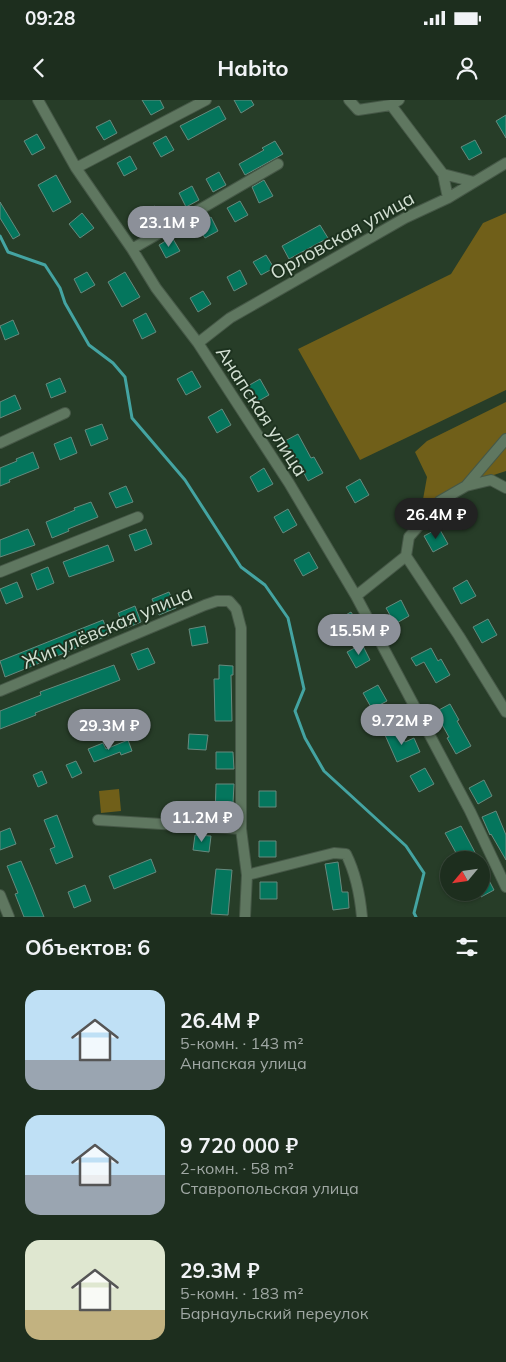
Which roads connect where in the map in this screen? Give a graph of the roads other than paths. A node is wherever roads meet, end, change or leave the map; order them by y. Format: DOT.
graph roads {
  1 [pos="38,100"];
  2 [pos="206,100"];
  3 [pos="349,100"];
  4 [pos="395,102"];
  5 [pos="506,163"];
  6 [pos="278,164"];
  7 [pos="76,168"];
  8 [pos="443,174"];
  9 [pos="474,182"];
  10 [pos="448,198"];
  11 [pos="132,249"];
  12 [pos="198,343"];
  13 [pos="64,413"];
  14 [pos="506,439"];
  15 [pos="0,443"];
  16 [pos="466,486"];
  17 [pos="506,488"];
  18 [pos="138,517"];
  19 [pos="406,556"];
  20 [pos="0,572"];
  21 [pos="356,596"];
  22 [pos="0,691"];
  23 [pos="506,712"];
  24 [pos="98,820"];
  25 [pos="242,830"];
  26 [pos="248,875"];
  27 [pos="506,887"];
  28 [pos="0,895"];
  29 [pos="9,917"];
  30 [pos="245,917"];
  31 [pos="362,917"];
  1 -- 7 [label="street, Анапская улица"];
  2 -- 7 [label="street"];
  3 -- 4 [label="street"];
  4 -- 8 [label="street"];
  5 -- 9 [label="street, Орловская улица"];
  6 -- 11 [label="street"];
  7 -- 11 [label="street, Анапская улица"];
  8 -- 9 [label="street"];
  8 -- 10 [label="street"];
  9 -- 10 [label="street, Орловская улица"];
  10 -- 12 [label="street, Орловская улица"];
  11 -- 12 [label="street, Анапская улица"];
  12 -- 21 [label="street, Анапская улица"];
  13 -- 15 [label="street"];
  14 -- 16 [label="street"];
  16 -- 17 [label="street"];
  16 -- 19 [label="street"];
  18 -- 20 [label="street"];
  19 -- 21 [label="street"];
  19 -- 23 [label="street"];
  21 -- 27 [label="street, Анапская улица"];
  22 -- 25 [label="street, Жигулёвская улица"];
  24 -- 25 [label="street"];
  25 -- 26 [label="street"];
  26 -- 30 [label="street"];
  26 -- 31 [label="street"];
  28 -- 29 [label="street"];
}
